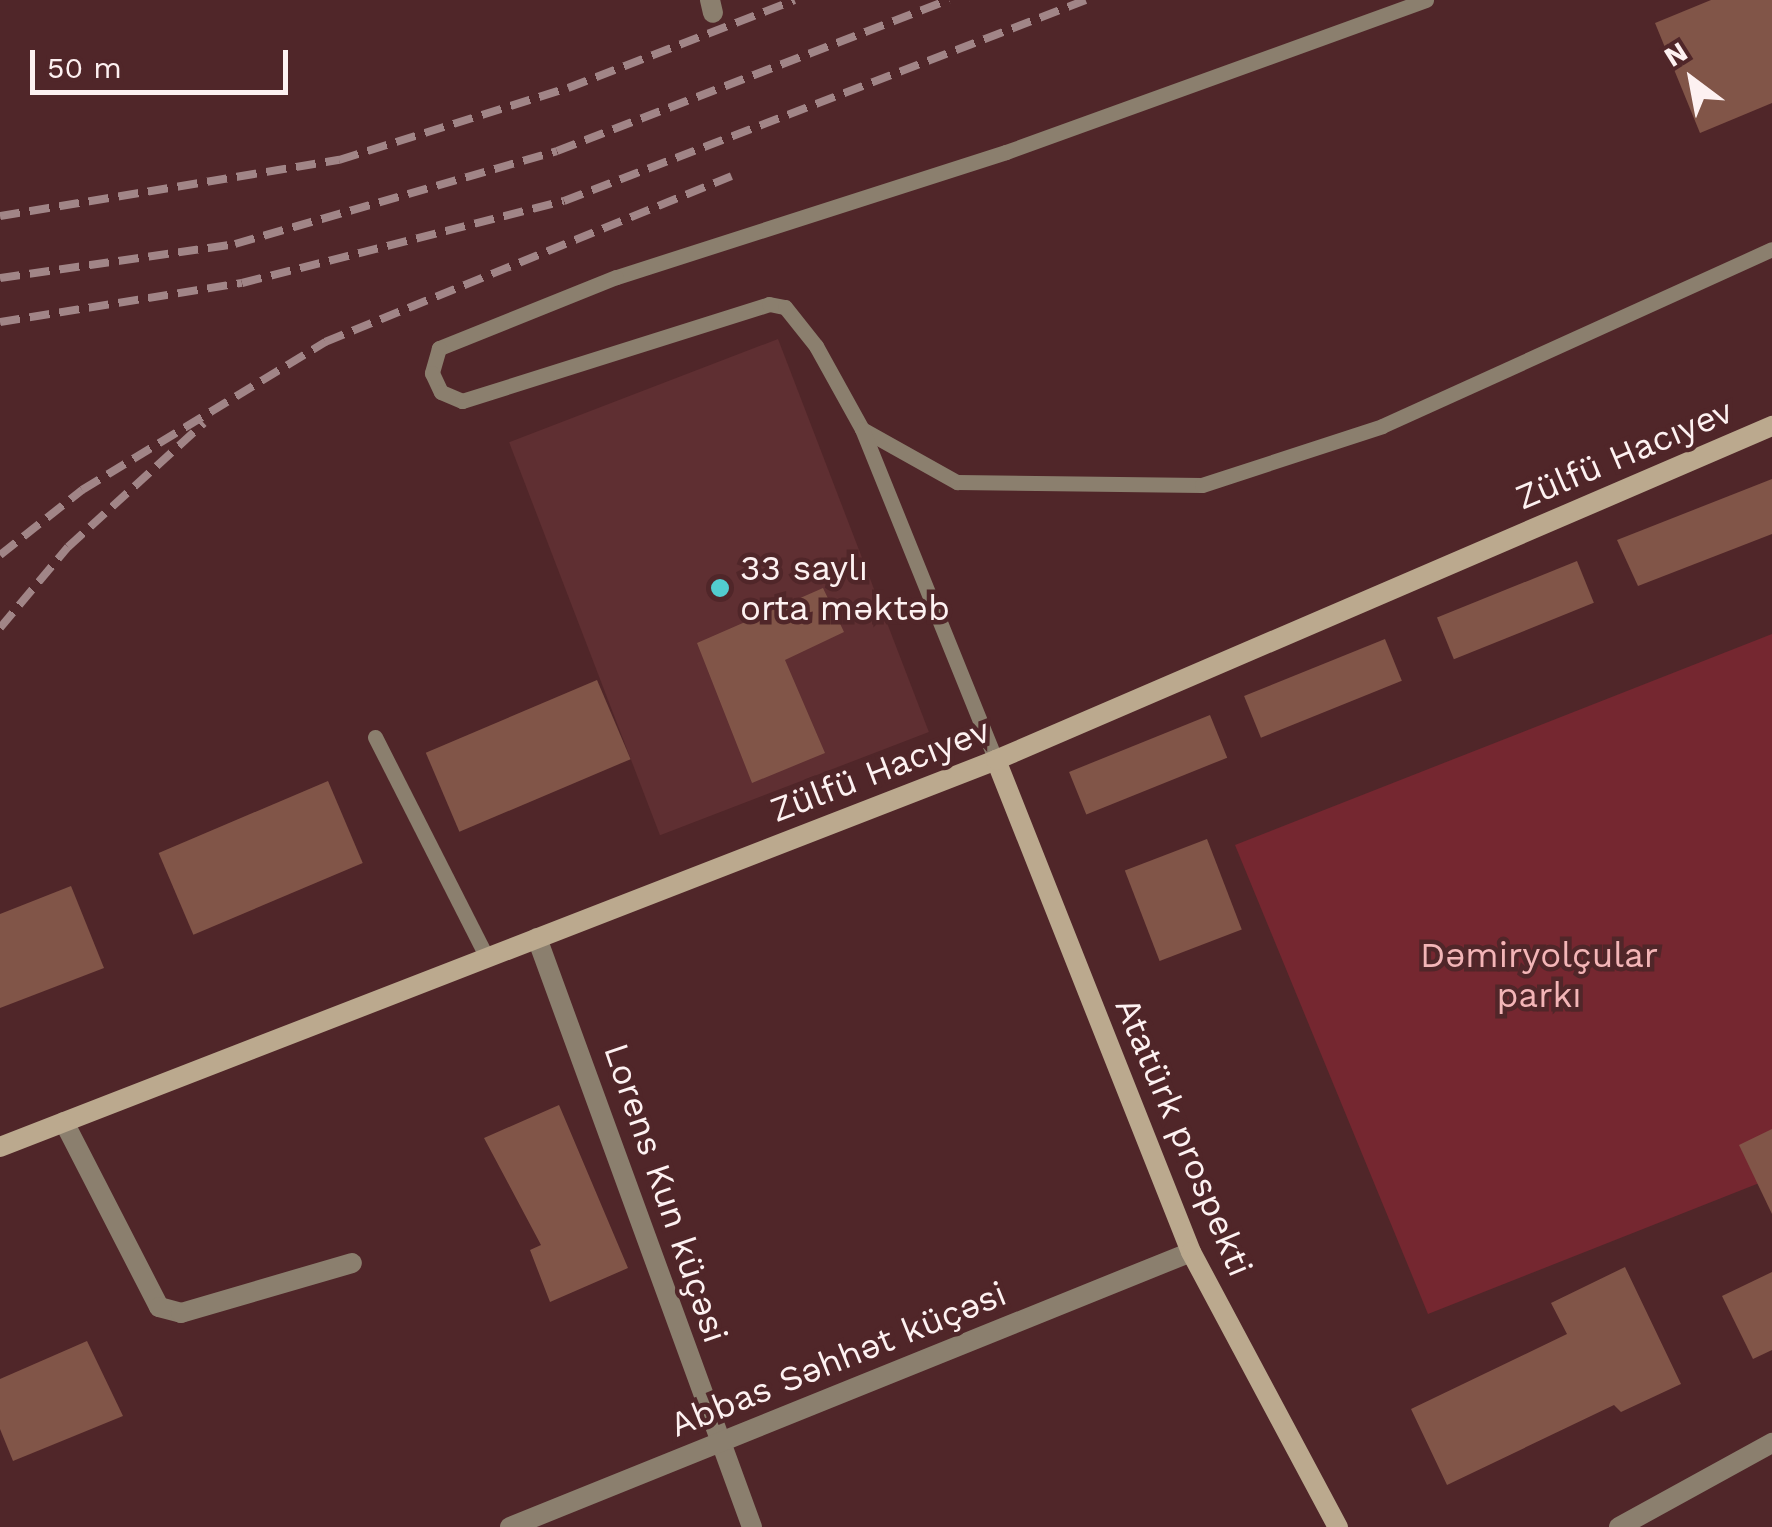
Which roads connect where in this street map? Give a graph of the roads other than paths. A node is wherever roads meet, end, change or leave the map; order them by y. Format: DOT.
graph roads {
  1 [pos="1426,0"];
  2 [pos="1772,249"];
  3 [pos="1772,426"];
  4 [pos="862,429"];
  5 [pos="375,738"];
  6 [pos="996,760"];
  7 [pos="536,938"];
  8 [pos="487,958"];
  9 [pos="64,1122"];
  10 [pos="0,1147"];
  11 [pos="1192,1252"];
  12 [pos="352,1264"];
  13 [pos="718,1442"];
  14 [pos="1772,1444"];
  15 [pos="510,1527"];
  16 [pos="752,1527"];
  17 [pos="1338,1527"];
  18 [pos="1619,1527"];
  1 -- 4 [label="lane"];
  2 -- 4 [label="lane"];
  3 -- 6 [label="main road, Zülfü Hacıyev"];
  4 -- 6 [label="lane"];
  5 -- 8 [label="lane"];
  6 -- 7 [label="main road, Zülfü Hacıyev"];
  6 -- 11 [label="main road, Atatürk prospekti"];
  7 -- 8 [label="main road, Zülfü Hacıyev"];
  7 -- 13 [label="street, Lorens Kun küçəsi"];
  8 -- 9 [label="main road, Zülfü Hacıyev"];
  9 -- 10 [label="main road, Zülfü Hacıyev"];
  9 -- 12 [label="street"];
  11 -- 13 [label="street, Abbas Səhhət küçəsi"];
  11 -- 17 [label="main road, Atatürk prospekti"];
  13 -- 15 [label="street, Abbas Səhhət küçəsi"];
  13 -- 16 [label="street, Lorens Kun küçəsi"];
  14 -- 18 [label="street"];
}
